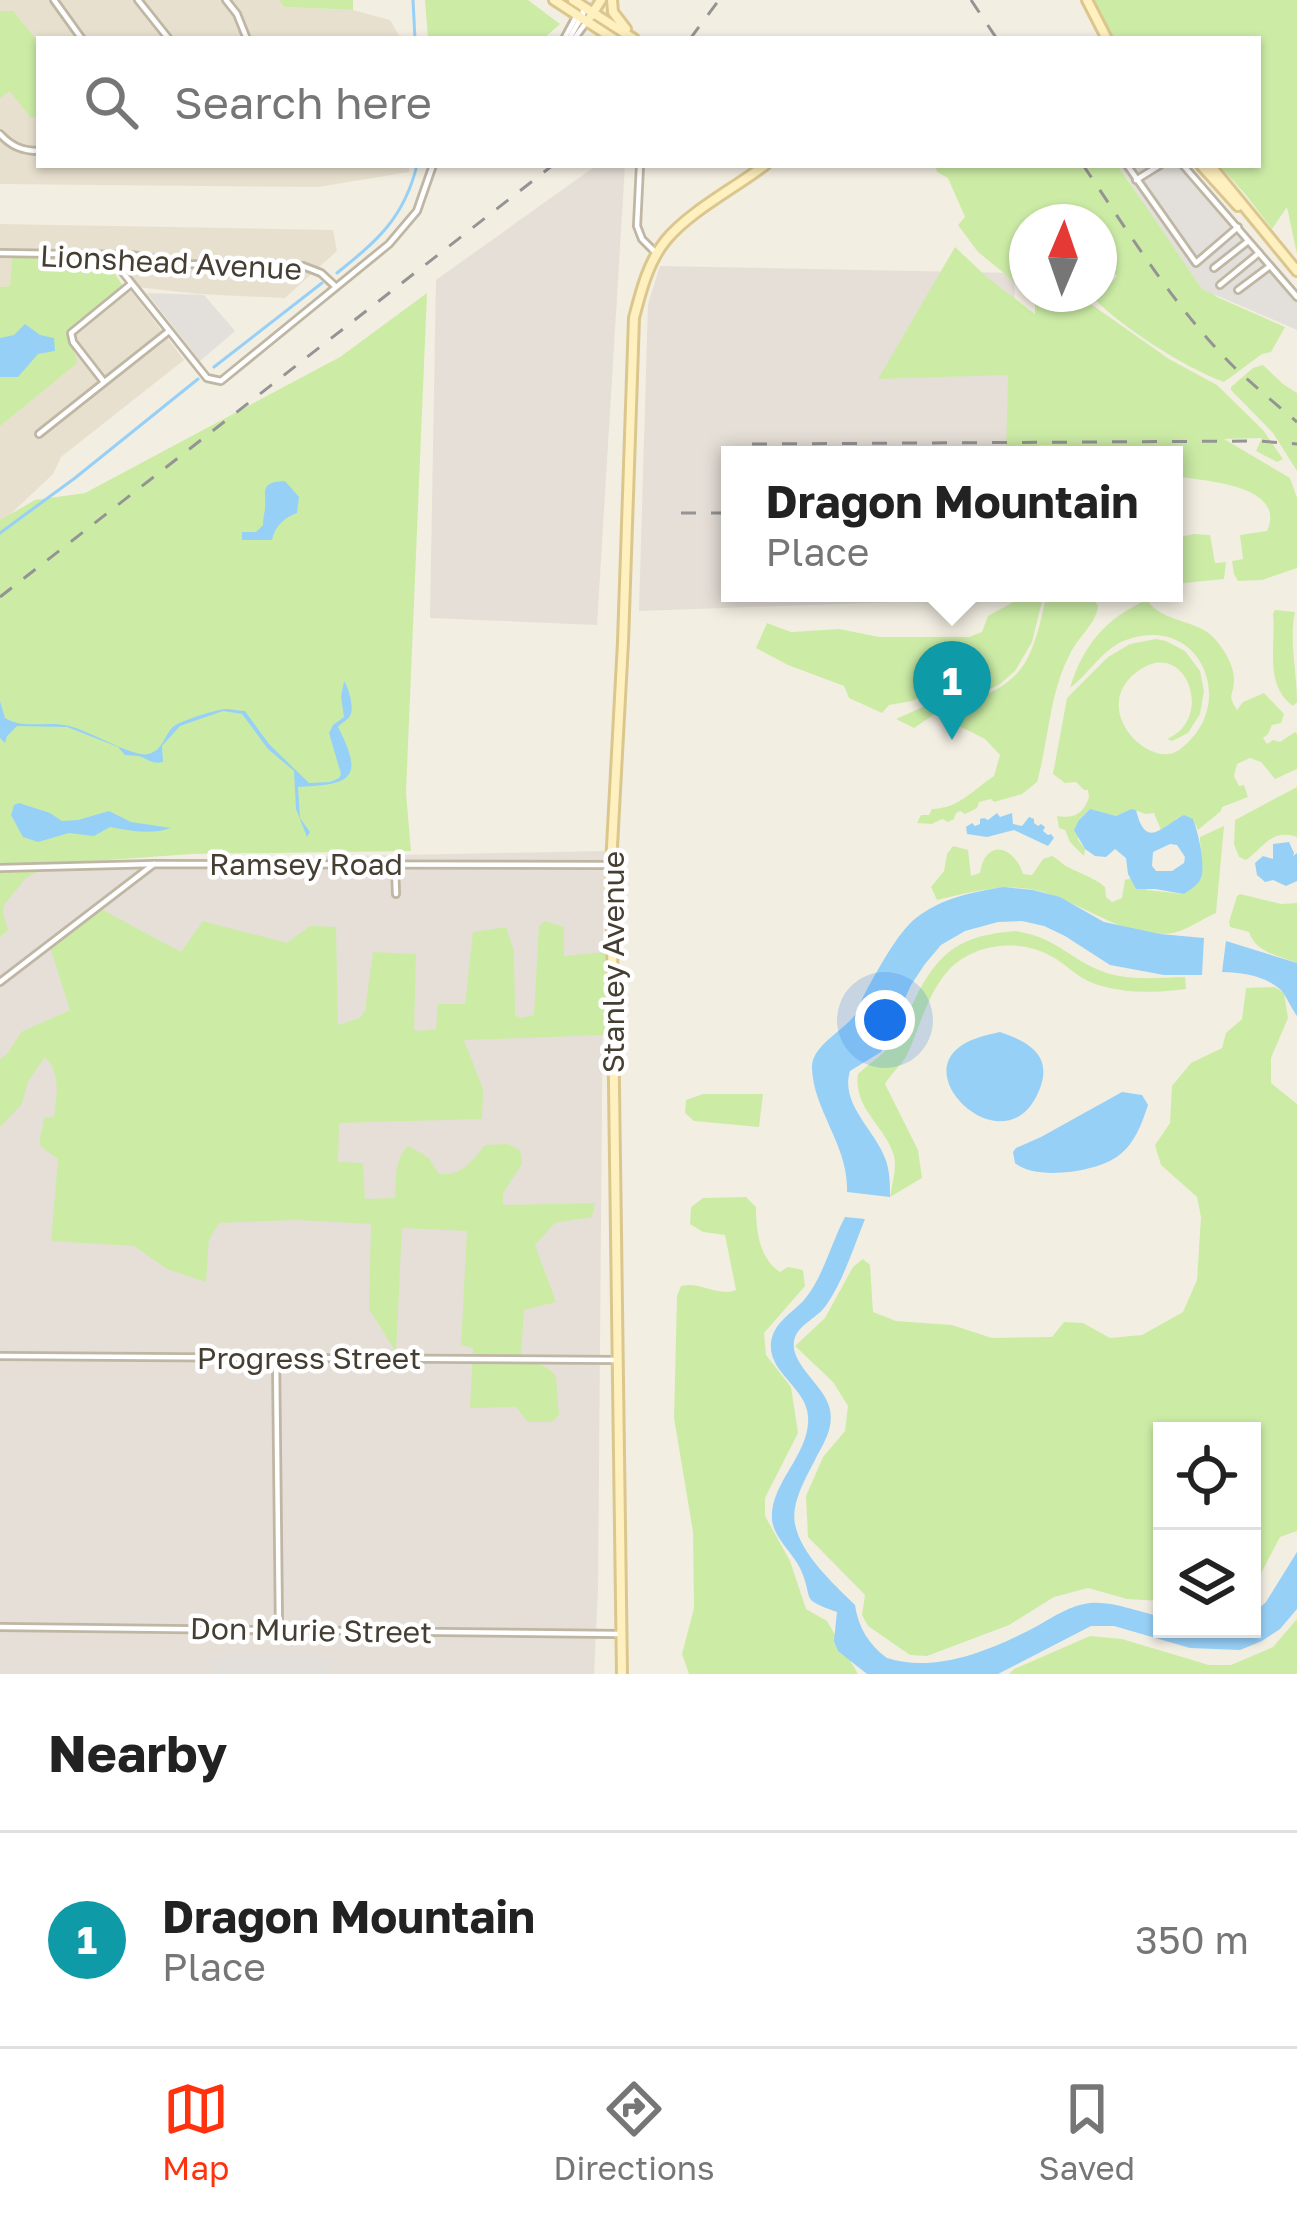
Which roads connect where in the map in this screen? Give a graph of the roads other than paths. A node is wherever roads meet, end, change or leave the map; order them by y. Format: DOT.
graph roads {
  1 [pos="54,0"];
  2 [pos="138,0"];
  3 [pos="226,0"];
  4 [pos="554,0"];
  5 [pos="573,0"];
  6 [pos="601,0"];
  7 [pos="612,0"];
  8 [pos="1084,0"];
  9 [pos="585,13"];
  10 [pos="80,36"];
  11 [pos="167,36"];
  12 [pos="246,36"];
  13 [pos="611,36"];
  14 [pos="629,36"];
  15 [pos="632,36"];
  16 [pos="1102,36"];
  17 [pos="0,134"];
  18 [pos="36,151"];
  19 [pos="433,168"];
  20 [pos="640,168"];
  21 [pos="759,168"];
  22 [pos="1129,168"];
  23 [pos="1155,168"];
  24 [pos="1186,168"];
  25 [pos="1211,168"];
  26 [pos="1136,180"];
  27 [pos="1238,226"];
  28 [pos="1250,241"];
  29 [pos="0,253"];
  30 [pos="1259,253"];
  31 [pos="657,254"];
  32 [pos="109,255"];
  33 [pos="1270,266"];
  34 [pos="1214,268"];
  35 [pos="1297,271"];
  36 [pos="131,284"];
  37 [pos="1220,285"];
  38 [pos="335,287"];
  39 [pos="1238,290"];
  40 [pos="1297,297"];
  41 [pos="169,331"];
  42 [pos="104,382"];
  43 [pos="39,434"];
  44 [pos="154,864"];
  45 [pos="395,864"];
  46 [pos="611,865"];
  47 [pos="0,868"];
  48 [pos="396,894"];
  49 [pos="0,982"];
  50 [pos="0,1356"];
  51 [pos="276,1357"];
  52 [pos="618,1360"];
  53 [pos="0,1627"];
  54 [pos="279,1630"];
  55 [pos="622,1634"];
  56 [pos="622,1674"];
  1 -- 10 [label="street"];
  2 -- 11 [label="street"];
  3 -- 12 [label="street"];
  4 -- 9 [label="main road"];
  5 -- 9 [label="main road"];
  6 -- 9 [label="main road"];
  7 -- 15 [label="main road"];
  8 -- 16 [label="main road"];
  9 -- 13 [label="main road"];
  9 -- 14 [label="main road"];
  17 -- 18 [label="street"];
  19 -- 38 [label="street"];
  20 -- 31 [label="street"];
  21 -- 31 [label="main road, Stanley Avenue"];
  22 -- 26 [label="street"];
  23 -- 26 [label="street"];
  24 -- 27 [label="street"];
  25 -- 35 [label="main road"];
  26 -- 27 [label="street"];
  27 -- 28 [label="street"];
  28 -- 30 [label="street"];
  28 -- 34 [label="street"];
  29 -- 32 [label="street, Lionshead Avenue"];
  30 -- 33 [label="street"];
  30 -- 37 [label="street"];
  31 -- 46 [label="main road, Stanley Avenue"];
  32 -- 36 [label="street"];
  32 -- 38 [label="street, Lionshead Avenue"];
  33 -- 39 [label="street"];
  33 -- 40 [label="street"];
  36 -- 41 [label="street"];
  36 -- 42 [label="street"];
  38 -- 41 [label="street"];
  41 -- 42 [label="street"];
  42 -- 43 [label="street"];
  44 -- 45 [label="street, Ramsey Road"];
  44 -- 47 [label="street, Ramsey Road"];
  44 -- 49 [label="street"];
  45 -- 46 [label="street, Ramsey Road"];
  45 -- 48 [label="street"];
  46 -- 52 [label="main road, Stanley Avenue"];
  50 -- 51 [label="street, Progress Street"];
  51 -- 52 [label="street, Progress Street"];
  51 -- 54 [label="street"];
  52 -- 55 [label="main road, Stanley Avenue"];
  53 -- 54 [label="street, Don Murie Street"];
  54 -- 55 [label="street, Don Murie Street"];
  55 -- 56 [label="main road, Stanley Avenue"];
}
